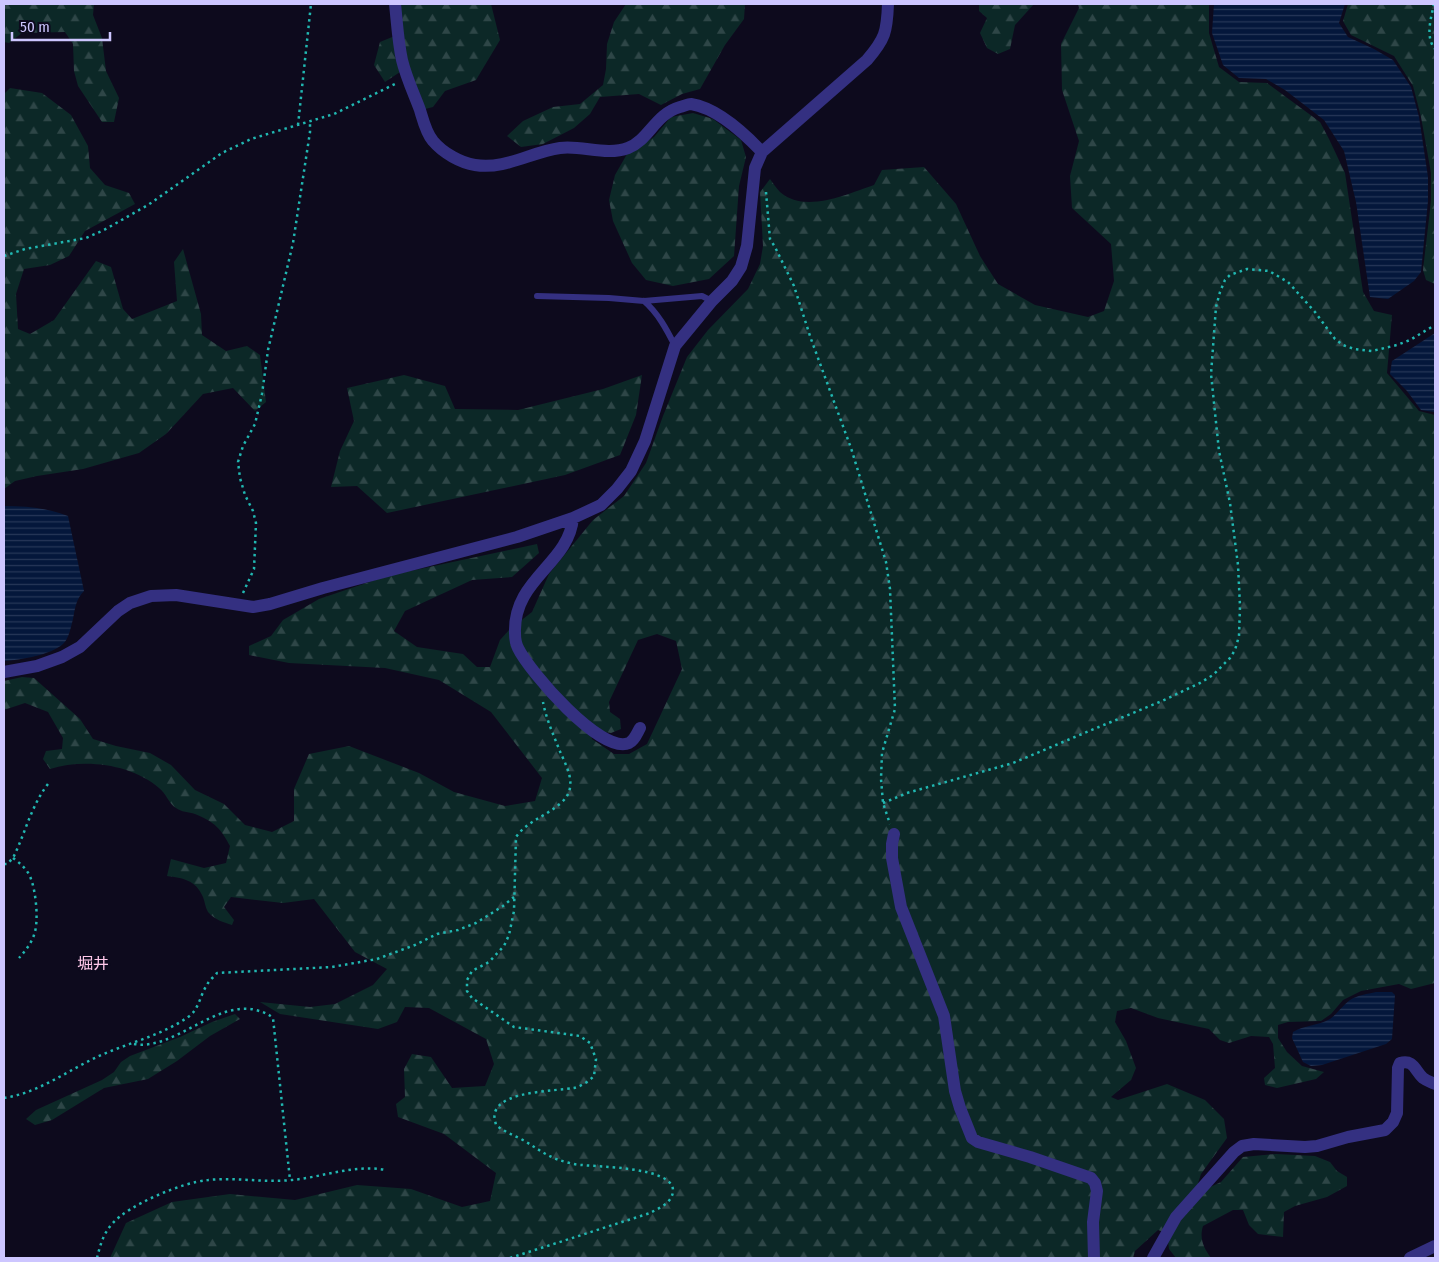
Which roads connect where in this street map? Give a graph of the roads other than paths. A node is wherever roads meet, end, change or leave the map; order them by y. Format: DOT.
graph roads {
  1 [pos="395,4"];
  2 [pos="888,4"];
  3 [pos="762,152"];
  4 [pos="537,296"];
  5 [pos="644,301"];
  6 [pos="712,301"];
  7 [pos="675,346"];
  8 [pos="573,518"];
  9 [pos="4,672"];
  10 [pos="640,728"];
  11 [pos="894,834"];
  12 [pos="1435,1084"];
  13 [pos="1435,1246"];
  14 [pos="1094,1258"];
  15 [pos="1152,1258"];
  16 [pos="1410,1258"];
  1 -- 3 [label="street"];
  2 -- 3 [label="street"];
  3 -- 6 [label="street"];
  4 -- 5 [label="lane"];
  5 -- 6 [label="lane"];
  5 -- 7 [label="lane"];
  6 -- 7 [label="street"];
  7 -- 8 [label="street"];
  8 -- 9 [label="street"];
  8 -- 10 [label="street"];
  11 -- 14 [label="street"];
  12 -- 15 [label="street"];
  13 -- 16 [label="street"];
}
